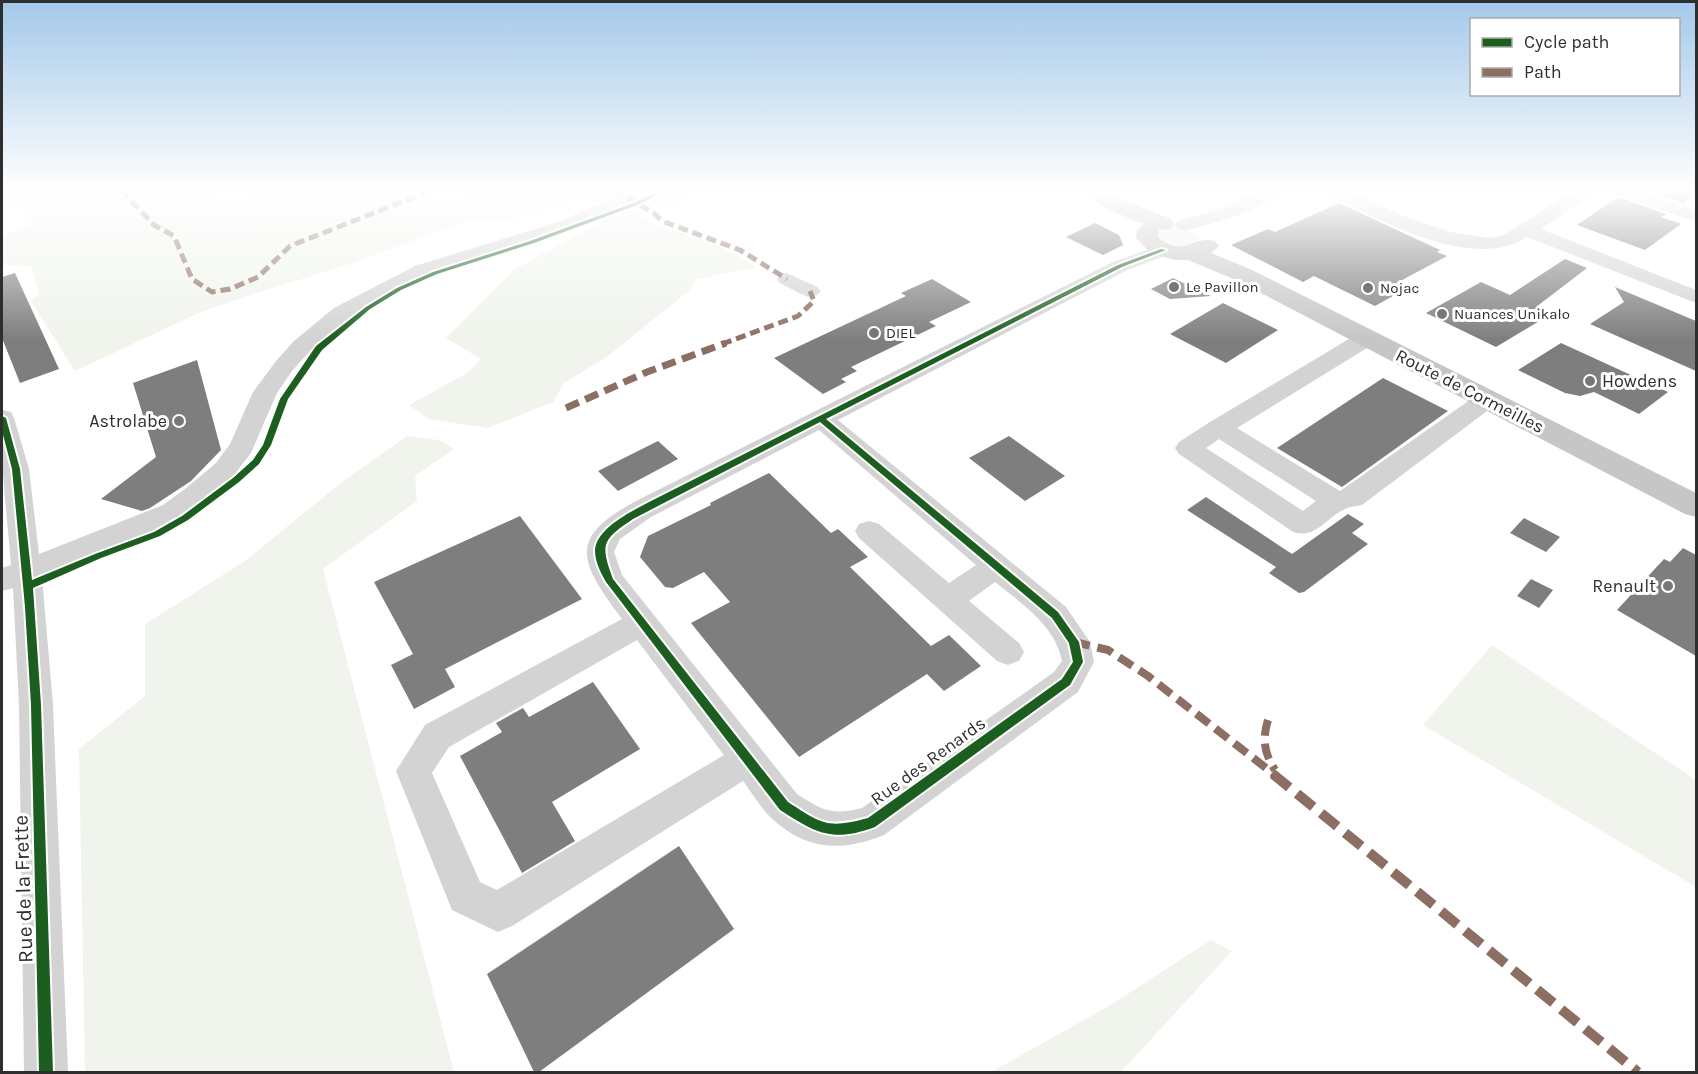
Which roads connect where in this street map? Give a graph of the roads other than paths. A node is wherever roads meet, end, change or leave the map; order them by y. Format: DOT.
graph roads {
  1 [pos="517,240"];
  2 [pos="1173,240"];
  3 [pos="1181,240"];
  4 [pos="1452,240"];
  5 [pos="1506,240"];
  6 [pos="1552,240"];
  7 [pos="787,279"];
  8 [pos="810,291"];
  9 [pos="1696,297"];
  10 [pos="1367,338"];
  11 [pos="1486,400"];
  12 [pos="2,418"];
  13 [pos="822,418"];
  14 [pos="1220,428"];
  15 [pos="1336,501"];
  16 [pos="1696,506"];
  17 [pos="869,531"];
  18 [pos="996,566"];
  19 [pos="14,575"];
  20 [pos="948,600"];
  21 [pos="642,622"];
  22 [pos="1008,652"];
  23 [pos="748,759"];
  24 [pos="46,1072"];
  1 -- 19 [label="street"];
  2 -- 13 [label="street, Rue des Renards"];
  3 -- 10 [label="main road, Route de Cormeilles"];
  4 -- 5 [label="street"];
  6 -- 9 [label="street"];
  7 -- 8 [label="street"];
  10 -- 11 [label="main road, Route de Cormeilles"];
  10 -- 14 [label="street"];
  11 -- 15 [label="street"];
  11 -- 16 [label="main road, Route de Cormeilles"];
  12 -- 19 [label="street, Rue de la Frette"];
  13 -- 18 [label="street, Rue des Renards"];
  13 -- 21 [label="street, Rue des Renards"];
  14 -- 15 [label="street"];
  14 -- 15 [label="street"];
  17 -- 20 [label="street"];
  18 -- 20 [label="street"];
  18 -- 23 [label="street, Rue des Renards"];
  19 -- 24 [label="street, Rue de la Frette"];
  20 -- 22 [label="street"];
  21 -- 23 [label="street, Rue des Renards"];
  21 -- 23 [label="street"];
}
